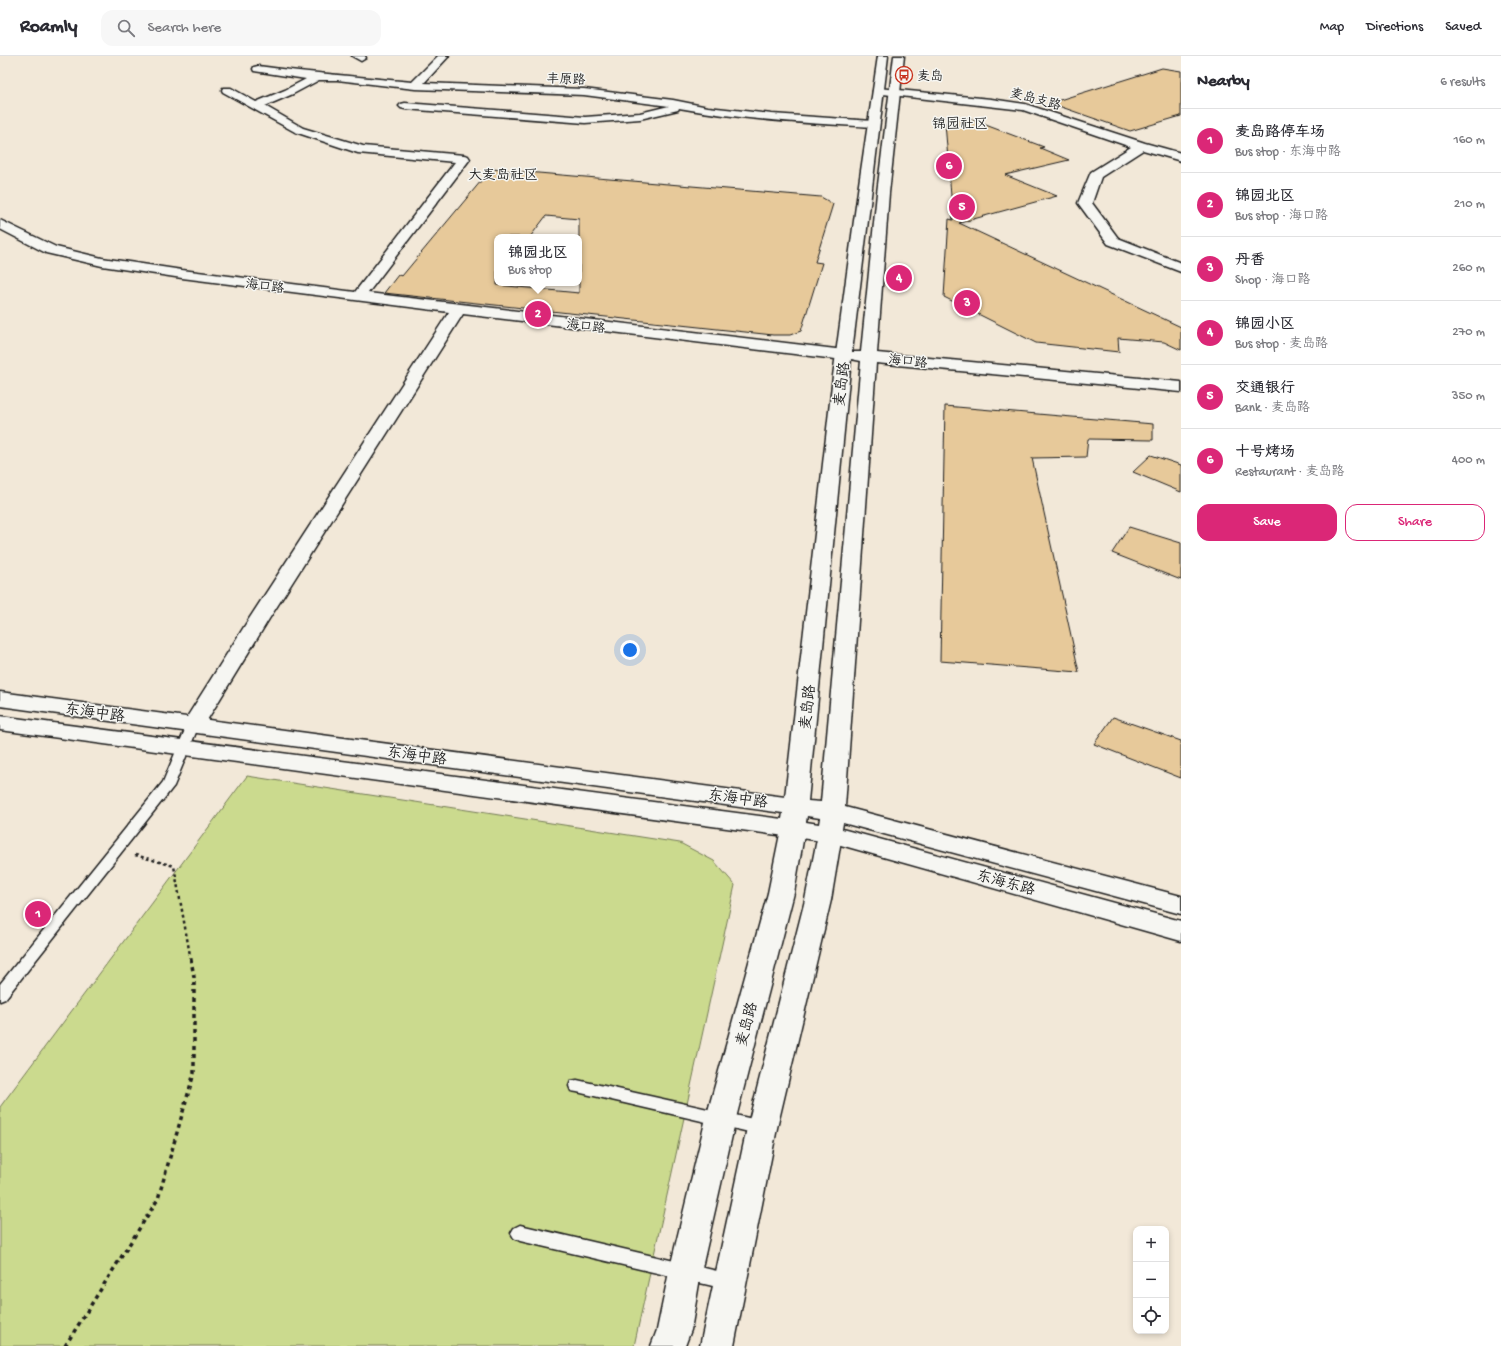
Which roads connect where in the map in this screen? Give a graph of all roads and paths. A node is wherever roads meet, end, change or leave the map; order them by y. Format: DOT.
graph roads {
  1 [pos="444,56"];
  2 [pos="883,56"];
  3 [pos="899,56"];
  4 [pos="258,69"];
  5 [pos="317,77"];
  6 [pos="415,86"];
  7 [pos="227,90"];
  8 [pos="878,91"];
  9 [pos="895,92"];
  10 [pos="684,105"];
  11 [pos="256,106"];
  12 [pos="406,106"];
  13 [pos="873,124"];
  14 [pos="1141,146"];
  15 [pos="1181,157"];
  16 [pos="0,224"];
  17 [pos="1181,268"];
  18 [pos="358,297"];
  19 [pos="460,310"];
  20 [pos="844,355"];
  21 [pos="869,357"];
  22 [pos="1181,387"];
  23 [pos="0,699"];
  24 [pos="0,723"];
  25 [pos="192,725"];
  26 [pos="184,748"];
  27 [pos="795,818"];
  28 [pos="832,823"];
  29 [pos="116,850"];
  30 [pos="1181,905"];
  31 [pos="1181,930"];
  32 [pos="0,995"];
  33 [pos="577,1086"];
  34 [pos="721,1118"];
  35 [pos="762,1128"];
  36 [pos="520,1233"];
  37 [pos="685,1272"];
  38 [pos="730,1282"];
  39 [pos="65,1346"];
  40 [pos="668,1346"];
  41 [pos="717,1346"];
  1 -- 6 [label="street"];
  2 -- 8 [label="street, 麦岛路"];
  3 -- 9 [label="street, 麦岛路"];
  4 -- 5 [label="street, 丰原路"];
  5 -- 6 [label="street, 丰原路"];
  5 -- 11 [label="street"];
  6 -- 10 [label="street, 丰原路"];
  7 -- 11 [label="street"];
  8 -- 9 [label="street, 麦岛支路"];
  8 -- 13 [label="street, 麦岛路"];
  9 -- 14 [label="street, 麦岛支路"];
  9 -- 21 [label="street, 麦岛路"];
  10 -- 12 [label="street"];
  10 -- 13 [label="street, 丰原路"];
  11 -- 18 [label="street"];
  13 -- 20 [label="street, 麦岛路"];
  14 -- 15 [label="street, 麦岛支路"];
  14 -- 17 [label="street"];
  16 -- 18 [label="street, 海口路"];
  18 -- 19 [label="street, 海口路"];
  19 -- 20 [label="street, 海口路"];
  19 -- 25 [label="street"];
  20 -- 21 [label="street, 海口路"];
  20 -- 27 [label="street, 麦岛路"];
  21 -- 22 [label="street, 海口路"];
  21 -- 28 [label="street, 麦岛路"];
  23 -- 25 [label="street, 东海中路"];
  24 -- 26 [label="street, 东海中路"];
  25 -- 26 [label="lane"];
  25 -- 27 [label="street, 东海中路"];
  26 -- 27 [label="street, 东海中路"];
  26 -- 29 [label="lane"];
  27 -- 28 [label="street, 东海中路"];
  27 -- 34 [label="street, 麦岛路"];
  28 -- 30 [label="street, 东海东路"];
  28 -- 31 [label="street, 东海东路"];
  28 -- 35 [label="street, 麦岛路"];
  29 -- 32 [label="lane"];
  29 -- 39 [label="path"];
  33 -- 34 [label="lane"];
  34 -- 35 [label="lane"];
  34 -- 37 [label="street, 麦岛路"];
  35 -- 38 [label="street, 麦岛路"];
  36 -- 37 [label="lane"];
  37 -- 38 [label="lane"];
  37 -- 40 [label="street, 麦岛路"];
  38 -- 41 [label="street, 麦岛路"];
}
